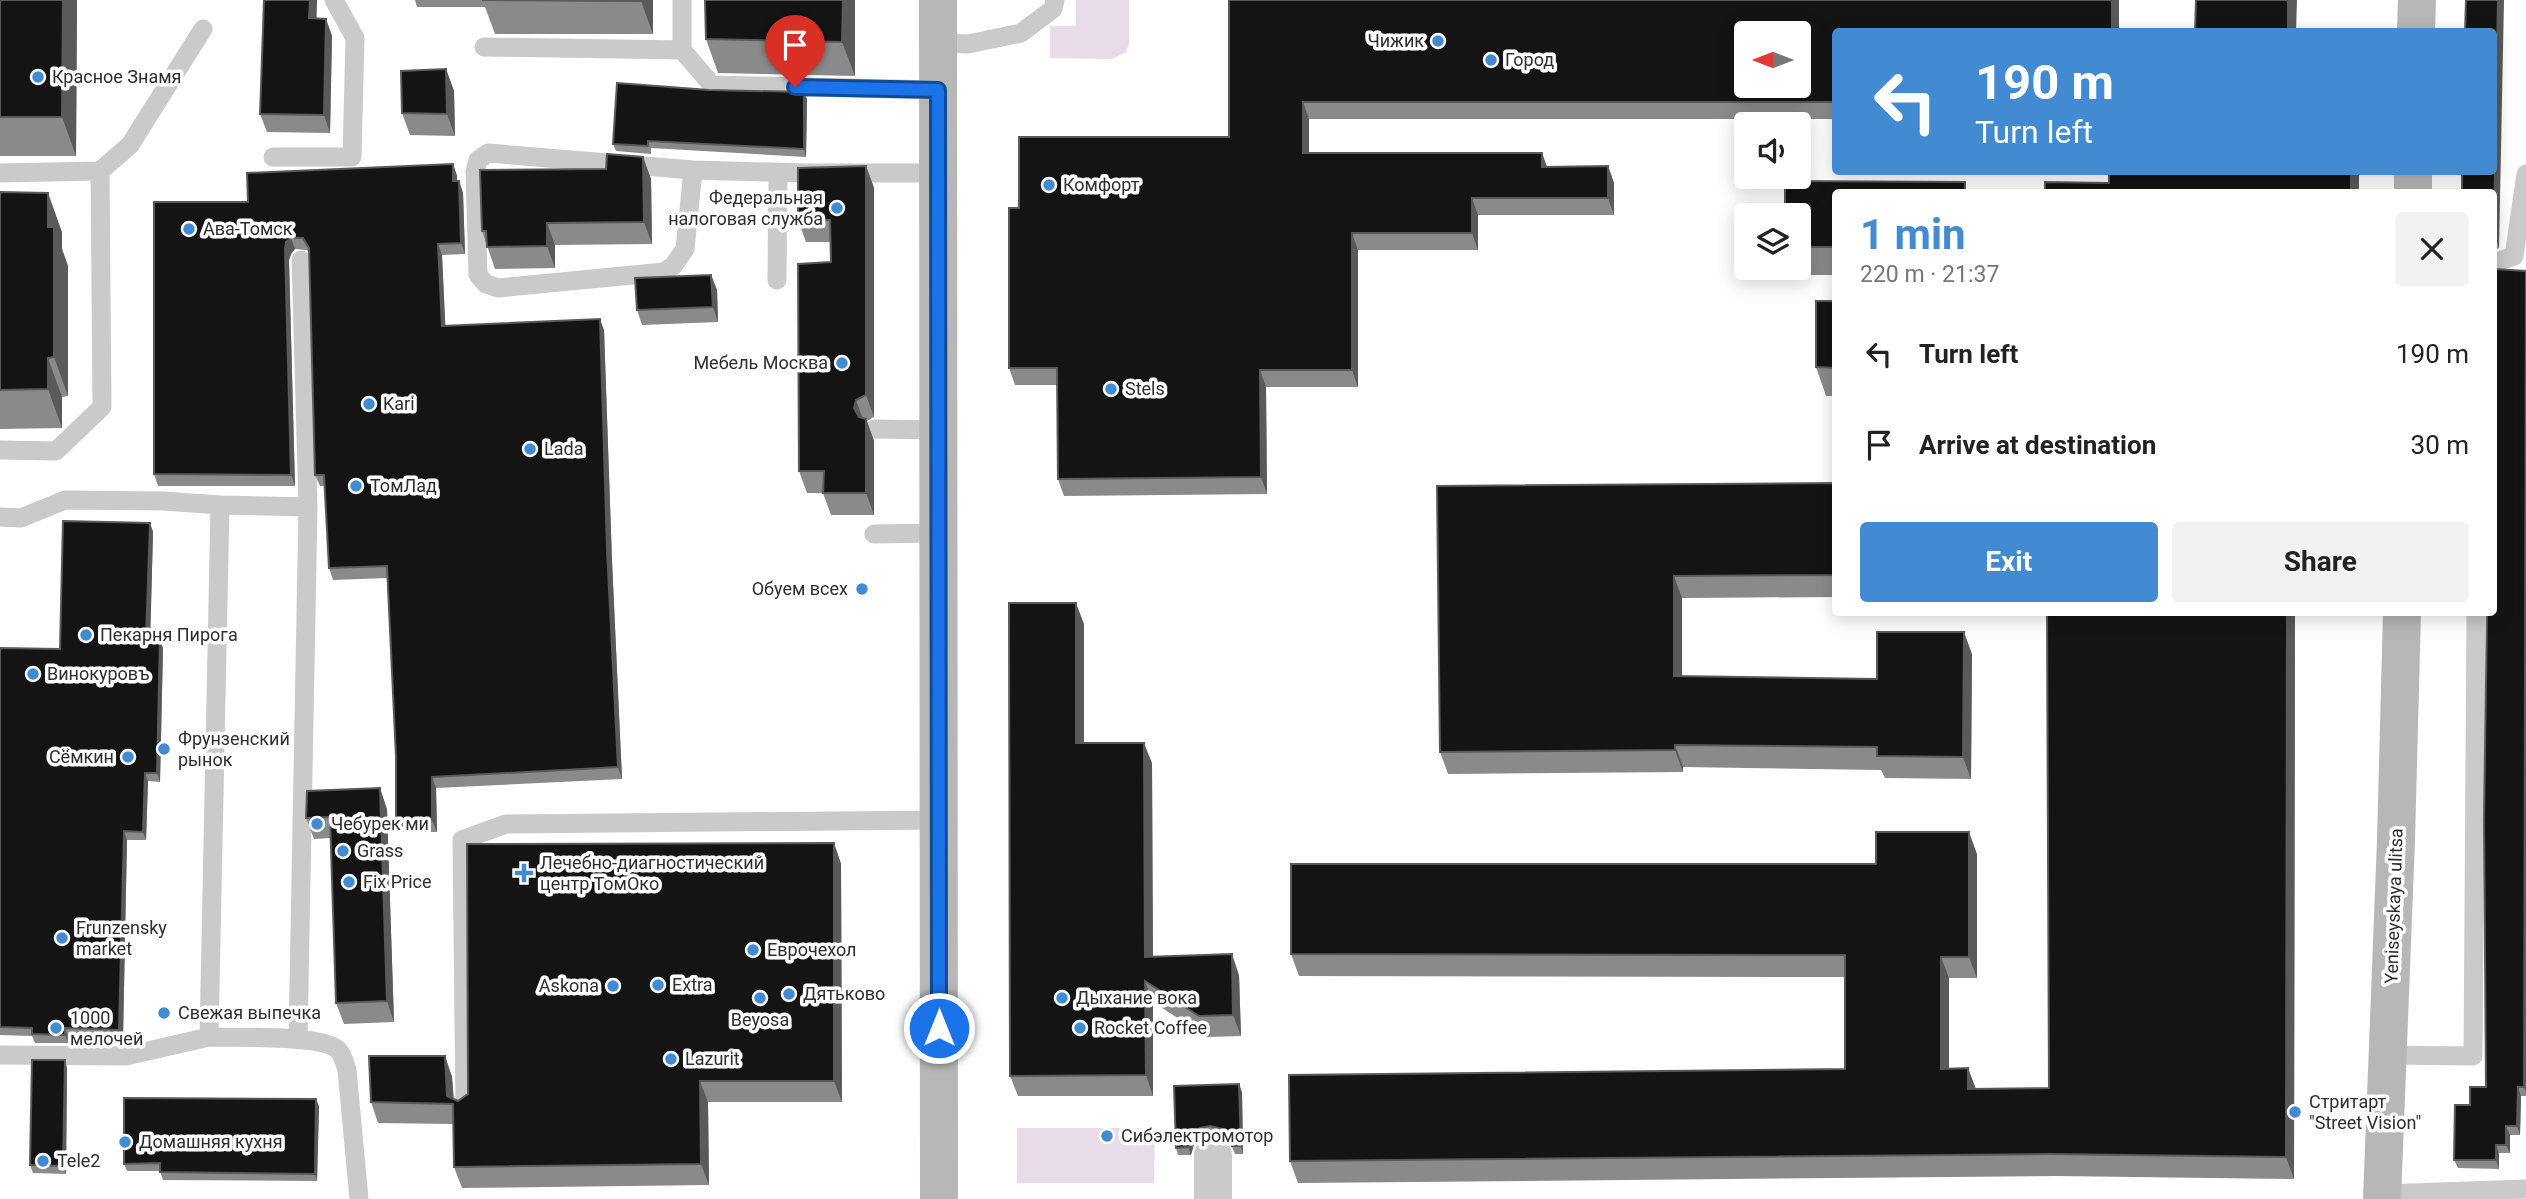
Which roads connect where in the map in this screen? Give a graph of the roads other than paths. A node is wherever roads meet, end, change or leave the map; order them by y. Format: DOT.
graph roads {
  1 [pos="334,0"];
  2 [pos="682,0"];
  3 [pos="939,0"];
  4 [pos="1055,0"];
  5 [pos="2417,0"];
  6 [pos="2416,28"];
  7 [pos="203,30"];
  8 [pos="939,43"];
  9 [pos="484,47"];
  10 [pos="682,50"];
  11 [pos="938,90"];
  12 [pos="273,157"];
  13 [pos="693,170"];
  14 [pos="100,171"];
  15 [pos="778,172"];
  16 [pos="0,173"];
  17 [pos="939,173"];
  18 [pos="2526,174"];
  19 [pos="301,260"];
  20 [pos="2497,261"];
  21 [pos="777,280"];
  22 [pos="874,429"];
  23 [pos="939,430"];
  24 [pos="0,450"];
  25 [pos="220,505"];
  26 [pos="308,507"];
  27 [pos="0,517"];
  28 [pos="939,533"];
  29 [pos="874,534"];
  30 [pos="2402,616"];
  31 [pos="2476,616"];
  32 [pos="939,820"];
  33 [pos="209,1037"];
  34 [pos="298,1039"];
  35 [pos="0,1055"];
  36 [pos="2388,1055"];
  37 [pos="465,1110"];
  38 [pos="1213,1155"];
  39 [pos="2526,1189"];
  40 [pos="2382,1196"];
  41 [pos="359,1199"];
  42 [pos="939,1199"];
  43 [pos="1213,1199"];
  1 -- 12 [label="lane"];
  2 -- 10 [label="lane"];
  3 -- 8 [label="street"];
  4 -- 8 [label="lane"];
  5 -- 6 [label="street"];
  7 -- 14 [label="lane"];
  8 -- 11 [label="street"];
  9 -- 10 [label="lane"];
  10 -- 11 [label="lane"];
  11 -- 17 [label="street"];
  13 -- 13 [label="lane"];
  13 -- 15 [label="lane"];
  14 -- 16 [label="lane"];
  14 -- 24 [label="lane"];
  15 -- 17 [label="lane"];
  15 -- 21 [label="lane"];
  17 -- 23 [label="street"];
  18 -- 20 [label="lane"];
  19 -- 26 [label="lane"];
  22 -- 23 [label="lane"];
  23 -- 28 [label="street"];
  25 -- 26 [label="lane"];
  25 -- 27 [label="lane"];
  25 -- 33 [label="lane"];
  26 -- 34 [label="lane"];
  28 -- 29 [label="lane"];
  28 -- 32 [label="street"];
  30 -- 36 [label="street, Yeniseyskaya ulitsa"];
  31 -- 36 [label="lane"];
  32 -- 37 [label="lane"];
  32 -- 42 [label="street"];
  33 -- 34 [label="lane"];
  33 -- 35 [label="lane"];
  34 -- 41 [label="lane"];
  36 -- 40 [label="street, Yeniseyskaya ulitsa"];
  38 -- 43 [label="street"];
  39 -- 40 [label="lane"];
}
